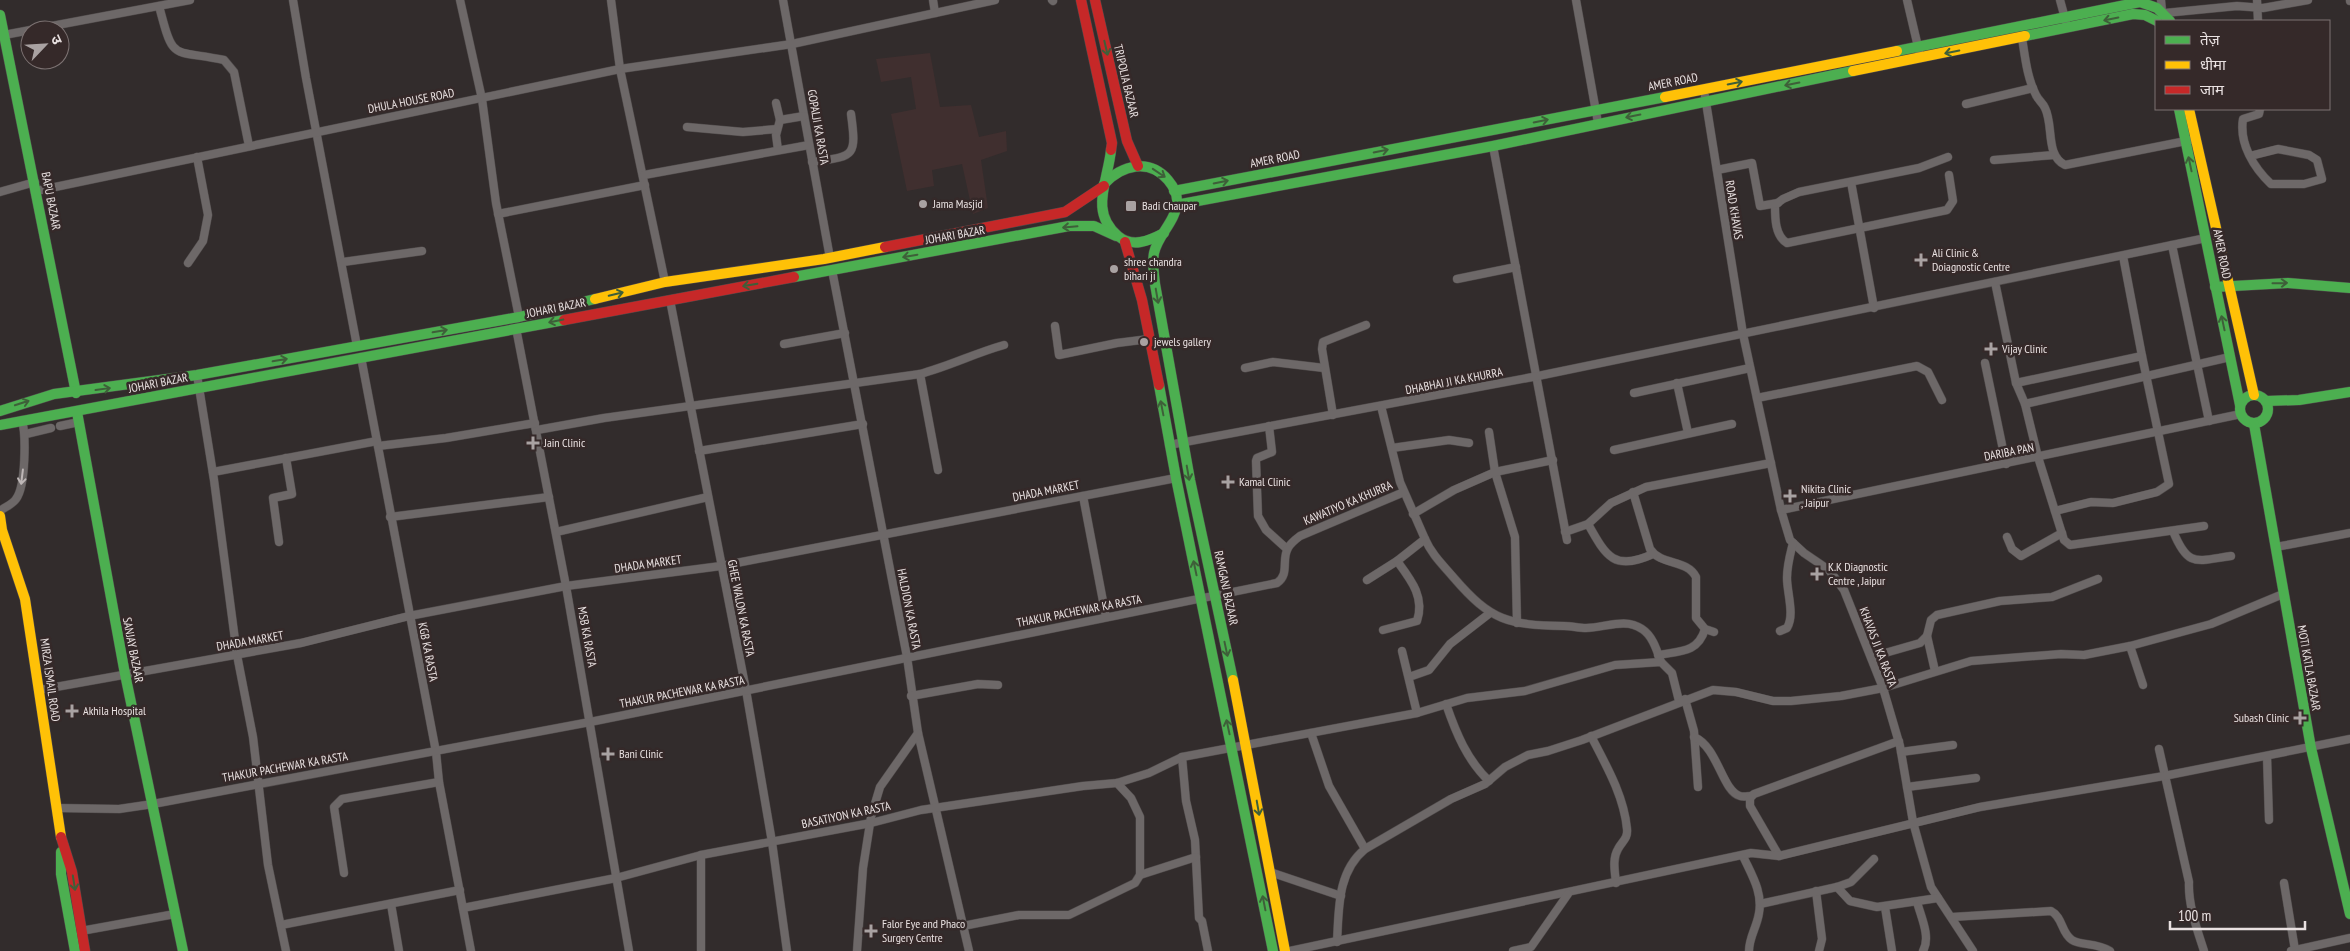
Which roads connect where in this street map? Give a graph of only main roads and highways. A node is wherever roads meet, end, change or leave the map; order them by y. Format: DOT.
graph roads {
  1 [pos="1081,0"];
  2 [pos="1095,0"];
  3 [pos="0,15"];
  4 [pos="2165,15"];
  5 [pos="2155,20"];
  6 [pos="3,41"];
  7 [pos="2179,110"];
  8 [pos="2189,110"];
  9 [pos="2190,140"];
  10 [pos="1138,166"];
  11 [pos="1104,185"];
  12 [pos="1174,191"];
  13 [pos="1176,204"];
  14 [pos="1165,233"];
  15 [pos="1121,239"];
  16 [pos="2231,284"];
  17 [pos="2216,287"];
  18 [pos="2350,288"];
  19 [pos="260,364"];
  20 [pos="263,376"];
  21 [pos="2350,392"];
  22 [pos="76,393"];
  23 [pos="2254,395"];
  24 [pos="2299,400"];
  25 [pos="2266,401"];
  26 [pos="2240,409"];
  27 [pos="0,410"];
  28 [pos="2268,412"];
  29 [pos="78,417"];
  30 [pos="2254,424"];
  31 [pos="0,425"];
  32 [pos="0,516"];
  33 [pos="1,529"];
  34 [pos="4,548"];
  35 [pos="62,836"];
  36 [pos="2350,914"];
  37 [pos="75,951"];
  38 [pos="85,951"];
  39 [pos="183,951"];
  40 [pos="1273,951"];
  41 [pos="1285,951"];
  1 -- 11 [label="main road"];
  2 -- 10 [label="main road, TRIPOLIA BAZAAR, one-way"];
  3 -- 6 [label="main road, BAPU BAZAAR"];
  12 -- 4 [label="main road, AMER ROAD, one-way"];
  5 -- 13 [label="main road, AMER ROAD, one-way"];
  6 -- 22 [label="main road, BAPU BAZAAR"];
  7 -- 9 [label="main road, AMER ROAD"];
  8 -- 9 [label="main road, AMER ROAD"];
  9 -- 16 [label="main road, AMER ROAD"];
  17 -- 9 [label="main road, AMER ROAD, one-way"];
  10 -- 11 [label="main road"];
  10 -- 12 [label="main road, one-way"];
  11 -- 15 [label="main road"];
  19 -- 11 [label="main road, JOHARI BAZAR, one-way"];
  12 -- 13 [label="main road"];
  13 -- 14 [label="main road"];
  14 -- 15 [label="main road"];
  14 -- 41 [label="main road, RAMGANJ BAZAAR, one-way"];
  15 -- 20 [label="main road, JOHARI BAZAR, one-way"];
  40 -- 15 [label="main road, one-way"];
  16 -- 17 [label="main road"];
  16 -- 18 [label="main road, one-way"];
  16 -- 23 [label="main road, AMER ROAD"];
  26 -- 17 [label="main road, AMER ROAD, one-way"];
  19 -- 20 [label="main road"];
  22 -- 19 [label="main road, JOHARI BAZAR, one-way"];
  20 -- 29 [label="main road, JOHARI BAZAR"];
  21 -- 24 [label="main road"];
  27 -- 22 [label="main road, JOHARI BAZAR, one-way"];
  23 -- 25 [label="main road"];
  23 -- 26 [label="main road"];
  24 -- 25 [label="main road"];
  24 -- 28 [label="main road"];
  25 -- 28 [label="main road"];
  26 -- 30 [label="main road"];
  28 -- 30 [label="main road"];
  29 -- 31 [label="main road, JOHARI BAZAR"];
  29 -- 39 [label="main road, SANJAY BAZAAR"];
  30 -- 36 [label="main road, MOTI KATLA BAZAAR"];
  32 -- 33 [label="main road, MIRZA ISMAIL ROAD"];
  33 -- 34 [label="main road, MIRZA ISMAIL ROAD"];
  34 -- 35 [label="main road, MIRZA ISMAIL ROAD"];
  35 -- 37 [label="main road, MIRZA ISMAIL ROAD"];
  35 -- 38 [label="main road, MIRZA ISMAIL ROAD, one-way"];
}
